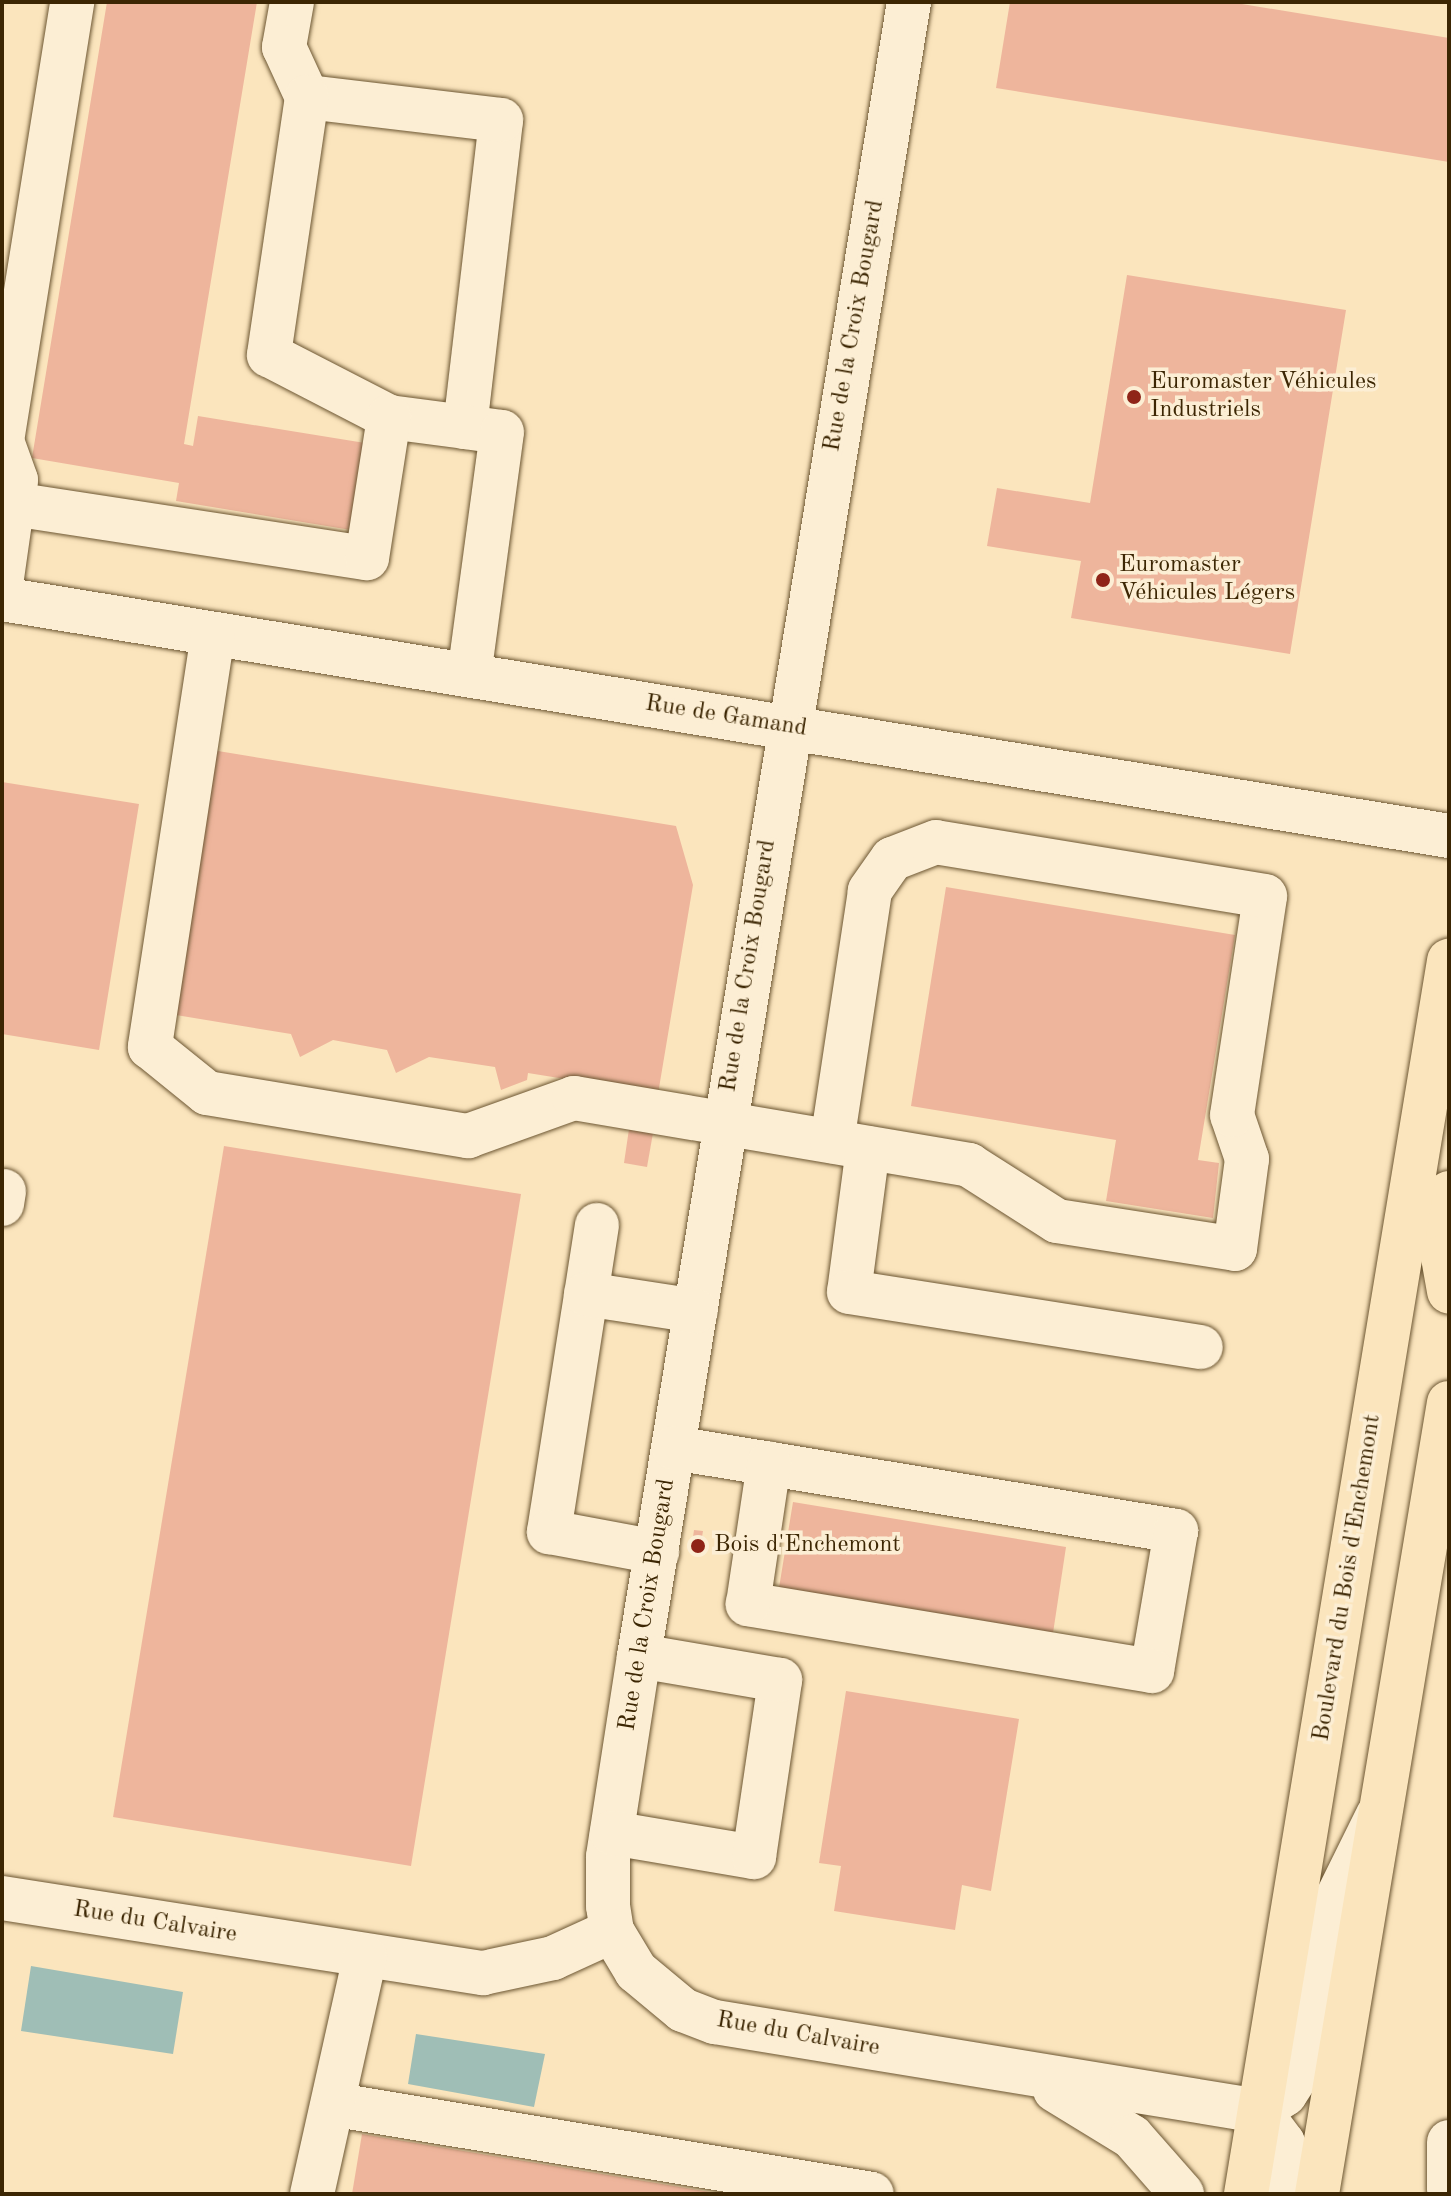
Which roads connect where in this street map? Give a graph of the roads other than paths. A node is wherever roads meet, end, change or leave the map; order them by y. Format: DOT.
graph roads {
  1 [pos="72,2"];
  2 [pos="292,2"];
  3 [pos="909,2"];
  4 [pos="307,97"];
  5 [pos="389,417"];
  6 [pos="465,427"];
  7 [pos="13,504"];
  8 [pos="2,578"];
  9 [pos="2,599"];
  10 [pos="213,634"];
  11 [pos="469,675"];
  12 [pos="786,726"];
  13 [pos="1449,836"];
  14 [pos="1449,966"];
  15 [pos="725,1124"];
  16 [pos="850,1144"];
  17 [pos="1449,1193"];
  18 [pos="597,1225"];
  19 [pos="1449,1291"];
  20 [pos="586,1294"];
  21 [pos="696,1311"];
  22 [pos="1201,1347"];
  23 [pos="1449,1403"];
  24 [pos="674,1448"];
  25 [pos="769,1464"];
  26 [pos="657,1552"];
  27 [pos="639,1656"];
  28 [pos="1384,1804"];
  29 [pos="612,1833"];
  30 [pos="2,1898"];
  31 [pos="612,1931"];
  32 [pos="365,1957"];
  33 [pos="1021,2072"];
  34 [pos="337,2105"];
  35 [pos="1259,2111"];
  36 [pos="1449,2142"];
  37 [pos="1449,2190"];
  38 [pos="312,2194"];
  39 [pos="872,2194"];
  40 [pos="1182,2194"];
  41 [pos="1246,2194"];
  42 [pos="1288,2194"];
  43 [pos="1317,2194"];
  1 -- 7 [label="street"];
  2 -- 4 [label="street"];
  3 -- 12 [label="street, Rue de la Croix Bougard"];
  4 -- 5 [label="street"];
  4 -- 6 [label="street"];
  5 -- 6 [label="street"];
  5 -- 7 [label="street"];
  6 -- 11 [label="street"];
  7 -- 8 [label="street"];
  9 -- 10 [label="street, Rue de Gamand"];
  10 -- 11 [label="street, Rue de Gamand"];
  10 -- 15 [label="street"];
  11 -- 12 [label="street, Rue de Gamand"];
  12 -- 13 [label="street, Rue de Gamand"];
  12 -- 15 [label="street, Rue de la Croix Bougard"];
  14 -- 35 [label="main road, Boulevard du Bois d'Enchemont"];
  15 -- 16 [label="street"];
  15 -- 21 [label="street, Rue de la Croix Bougard"];
  16 -- 16 [label="street"];
  16 -- 22 [label="street"];
  17 -- 19 [label="main road"];
  18 -- 20 [label="street"];
  20 -- 21 [label="street"];
  20 -- 26 [label="street"];
  21 -- 24 [label="street, Rue de la Croix Bougard"];
  23 -- 28 [label="main road"];
  24 -- 25 [label="street"];
  24 -- 26 [label="street, Rue de la Croix Bougard"];
  25 -- 25 [label="street"];
  26 -- 27 [label="street, Rue de la Croix Bougard"];
  27 -- 29 [label="street, Rue de la Croix Bougard"];
  27 -- 29 [label="street"];
  28 -- 35 [label="street"];
  28 -- 43 [label="main road"];
  29 -- 31 [label="street, Rue de la Croix Bougard"];
  30 -- 32 [label="street, Rue du Calvaire"];
  31 -- 32 [label="street, Rue du Calvaire"];
  31 -- 33 [label="street, Rue du Calvaire"];
  32 -- 34 [label="street"];
  33 -- 35 [label="street, Rue du Calvaire"];
  33 -- 40 [label="street"];
  34 -- 38 [label="street"];
  34 -- 39 [label="street"];
  35 -- 41 [label="main road, Boulevard du Bois d'Enchemont"];
  35 -- 42 [label="street"];
  36 -- 37 [label="street"];
}
